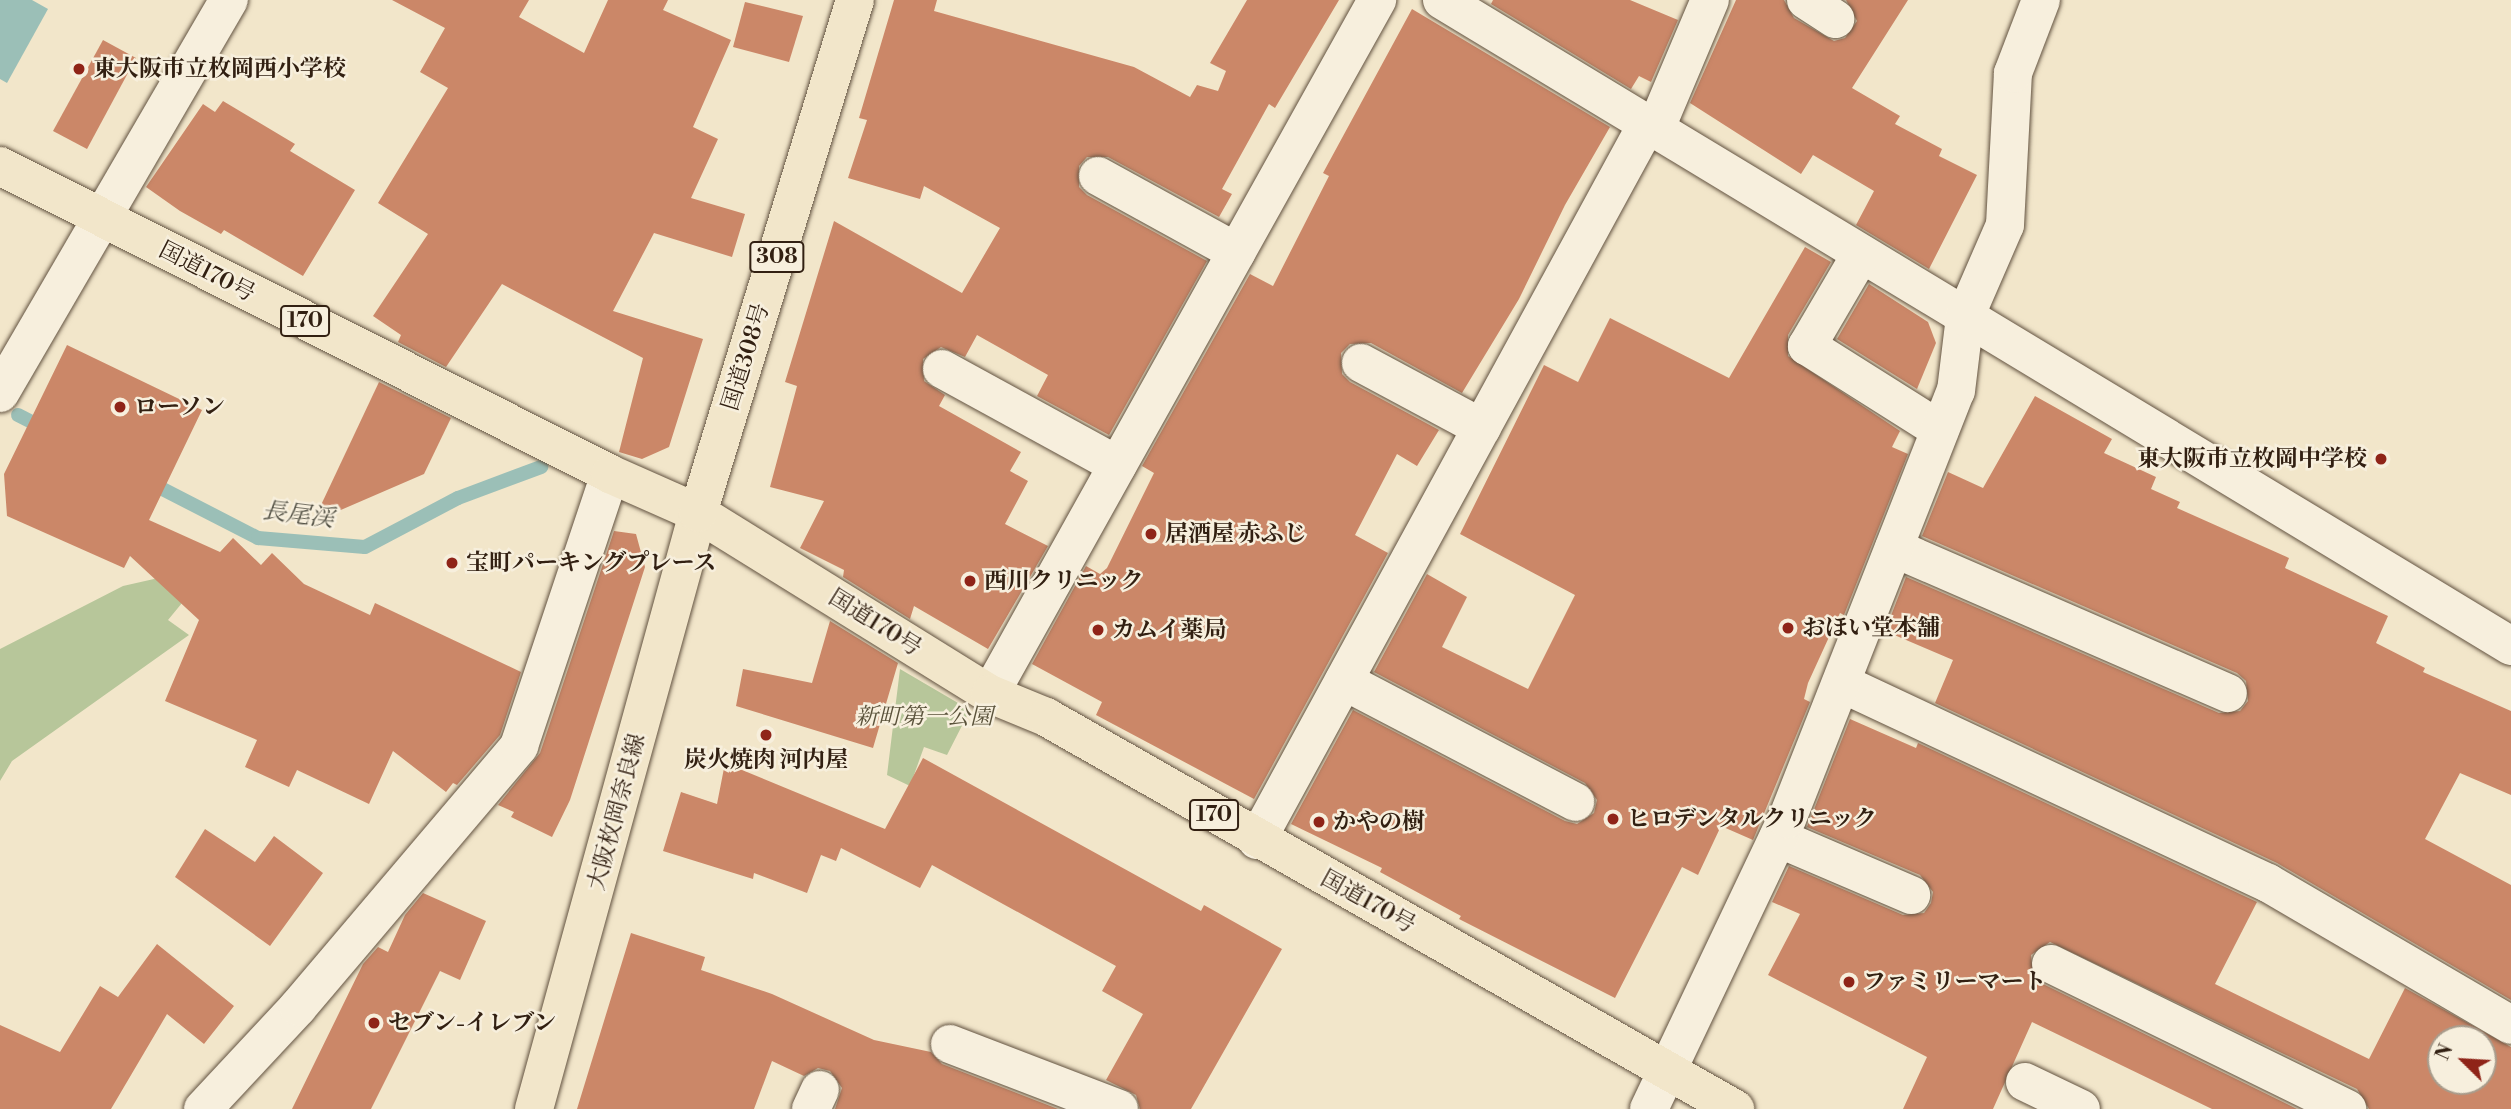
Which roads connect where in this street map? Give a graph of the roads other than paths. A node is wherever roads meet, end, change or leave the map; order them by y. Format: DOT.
graph roads {
  1 [pos="229,0"];
  2 [pos="855,0"];
  3 [pos="1377,0"];
  4 [pos="1442,0"];
  5 [pos="1710,0"];
  6 [pos="2041,0"];
  7 [pos="1651,127"];
  8 [pos="0,166"];
  9 [pos="1098,176"];
  10 [pos="100,218"];
  11 [pos="1236,252"];
  12 [pos="1861,254"];
  13 [pos="1965,317"];
  14 [pos="1362,363"];
  15 [pos="942,369"];
  16 [pos="0,393"];
  17 [pos="1482,428"];
  18 [pos="1940,430"];
  19 [pos="1117,465"];
  20 [pos="610,474"];
  21 [pos="698,513"];
  22 [pos="1894,548"];
  23 [pos="2511,646"];
  24 [pos="1344,681"];
  25 [pos="1841,683"];
  26 [pos="2228,693"];
  27 [pos="990,694"];
  28 [pos="1575,802"];
  29 [pos="1778,838"];
  30 [pos="1256,840"];
  31 [pos="1911,895"];
  32 [pos="2051,964"];
  33 [pos="2511,1025"];
  34 [pos="950,1044"];
  35 [pos="1666,1069"];
  36 [pos="2025,1082"];
  37 [pos="202,1109"];
  38 [pos="534,1109"];
  39 [pos="1119,1109"];
  40 [pos="1649,1109"];
  41 [pos="1735,1109"];
  42 [pos="2081,1109"];
  43 [pos="2347,1109"];
  1 -- 10 [label="street"];
  2 -- 21 [label="main road, 国道308号 / 308"];
  3 -- 11 [label="street"];
  4 -- 7 [label="street"];
  5 -- 7 [label="street"];
  6 -- 13 [label="street"];
  7 -- 12 [label="street"];
  7 -- 17 [label="street"];
  8 -- 10 [label="main road, 国道170号 / 170"];
  9 -- 11 [label="street"];
  10 -- 16 [label="street"];
  10 -- 20 [label="main road, 国道170号 / 170"];
  11 -- 19 [label="street"];
  12 -- 13 [label="street"];
  12 -- 18 [label="street"];
  13 -- 18 [label="street"];
  13 -- 23 [label="street"];
  14 -- 17 [label="street"];
  15 -- 19 [label="street"];
  17 -- 24 [label="street"];
  18 -- 22 [label="street"];
  19 -- 27 [label="street"];
  20 -- 21 [label="main road, 国道170号 / 170"];
  20 -- 37 [label="street"];
  21 -- 27 [label="main road, 国道170号 / 170"];
  21 -- 38 [label="main road, 大阪枚岡奈良線"];
  22 -- 25 [label="street"];
  22 -- 26 [label="street"];
  24 -- 28 [label="street"];
  24 -- 30 [label="street"];
  25 -- 29 [label="street"];
  25 -- 33 [label="street"];
  27 -- 30 [label="main road, 国道170号 / 170"];
  29 -- 31 [label="street"];
  29 -- 35 [label="street"];
  30 -- 35 [label="main road, 国道170号 / 170"];
  32 -- 43 [label="street"];
  34 -- 39 [label="street"];
  35 -- 40 [label="street"];
  35 -- 41 [label="main road, 国道170号 / 170"];
  36 -- 42 [label="street"];
}
